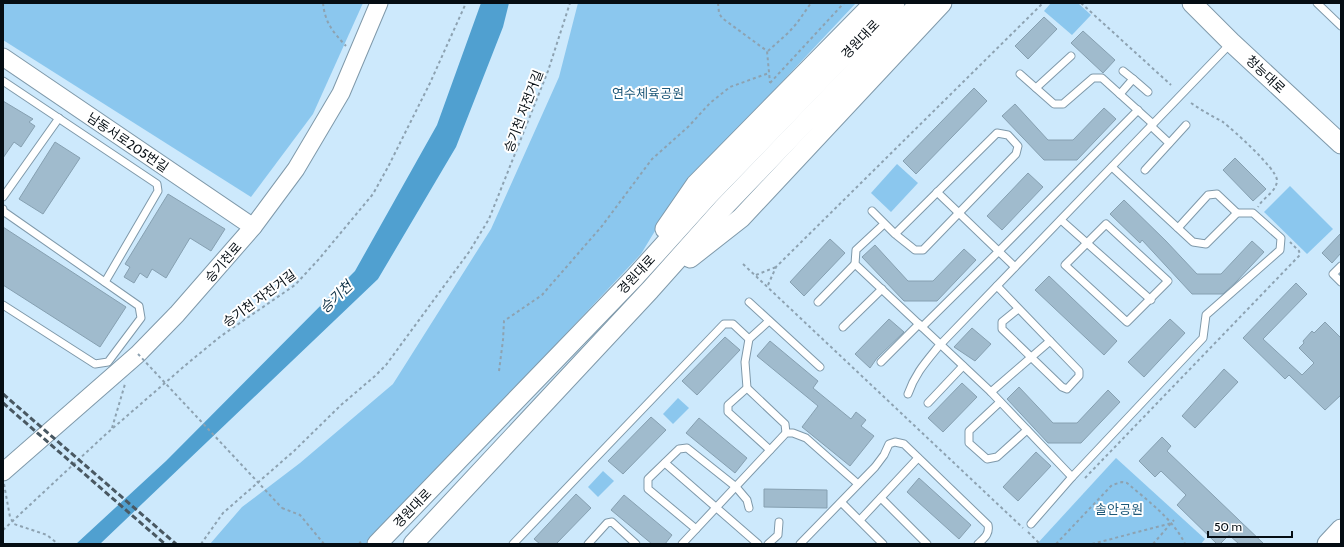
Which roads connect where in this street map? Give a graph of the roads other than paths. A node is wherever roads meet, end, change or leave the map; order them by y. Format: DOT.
graph roads {
  1 [pos="379,3"];
  2 [pos="874,3"];
  3 [pos="895,3"];
  4 [pos="920,3"];
  5 [pos="942,3"];
  6 [pos="1192,3"];
  7 [pos="1317,3"];
  8 [pos="1340,22"];
  9 [pos="1231,42"];
  10 [pos="1071,56"];
  11 [pos="3,57"];
  12 [pos="1123,71"];
  13 [pos="1020,74"];
  14 [pos="1133,79"];
  15 [pos="3,81"];
  16 [pos="1036,88"];
  17 [pos="1148,92"];
  18 [pos="1120,94"];
  19 [pos="1138,110"];
  20 [pos="59,118"];
  21 [pos="1152,125"];
  22 [pos="1186,125"];
  23 [pos="1169,143"];
  24 [pos="1341,144"];
  25 [pos="1112,167"];
  26 [pos="1145,170"];
  27 [pos="937,192"];
  28 [pos="3,197"];
  29 [pos="3,209"];
  30 [pos="872,211"];
  31 [pos="958,212"];
  32 [pos="1237,213"];
  33 [pos="1061,220"];
  34 [pos="884,224"];
  35 [pos="253,227"];
  36 [pos="1178,228"];
  37 [pos="895,234"];
  38 [pos="1087,243"];
  39 [pos="999,251"];
  40 [pos="855,264"];
  41 [pos="1341,266"];
  42 [pos="1015,267"];
  43 [pos="634,278"];
  44 [pos="105,282"];
  45 [pos="1341,282"];
  46 [pos="997,286"];
  47 [pos="882,289"];
  48 [pos="650,290"];
  49 [pos="1151,300"];
  50 [pos="749,302"];
  51 [pos="818,302"];
  52 [pos="3,305"];
  53 [pos="1018,309"];
  54 [pos="769,320"];
  55 [pos="920,325"];
  56 [pos="843,327"];
  57 [pos="749,340"];
  58 [pos="1050,341"];
  59 [pos="940,345"];
  60 [pos="1031,357"];
  61 [pos="881,362"];
  62 [pos="963,366"];
  63 [pos="820,367"];
  64 [pos="746,388"];
  65 [pos="991,392"];
  66 [pos="908,394"];
  67 [pos="1000,402"];
  68 [pos="928,403"];
  69 [pos="1027,430"];
  70 [pos="786,433"];
  71 [pos="770,450"];
  72 [pos="918,458"];
  73 [pos="665,463"];
  74 [pos="1072,477"];
  75 [pos="4,478"];
  76 [pos="858,484"];
  77 [pos="736,487"];
  78 [pos="881,498"];
  79 [pos="842,503"];
  80 [pos="717,507"];
  81 [pos="749,508"];
  82 [pos="860,520"];
  83 [pos="779,522"];
  84 [pos="1031,524"];
  85 [pos="696,529"];
  86 [pos="1341,529"];
  87 [pos="377,544"];
  88 [pos="413,544"];
  89 [pos="513,544"];
  90 [pos="589,544"];
  91 [pos="636,544"];
  92 [pos="682,544"];
  93 [pos="758,544"];
  94 [pos="768,544"];
  95 [pos="800,544"];
  96 [pos="883,544"];
  97 [pos="927,544"];
  98 [pos="978,544"];
  99 [pos="1327,544"];
  1 -- 35 [label="street, 승기천로"];
  2 -- 43 [label="main road"];
  3 -- 43 [label="main road, 경원대로"];
  4 -- 48 [label="main road, 경원대로"];
  5 -- 48 [label="main road"];
  6 -- 9 [label="main road, 청능대로"];
  7 -- 8 [label="lane"];
  9 -- 21 [label="lane"];
  9 -- 24 [label="main road, 청능대로"];
  10 -- 16 [label="lane"];
  11 -- 35 [label="street, 남동서로205번길"];
  12 -- 14 [label="lane"];
  13 -- 16 [label="lane"];
  14 -- 17 [label="lane"];
  14 -- 18 [label="lane"];
  15 -- 20 [label="lane"];
  16 -- 18 [label="lane"];
  18 -- 19 [label="lane"];
  19 -- 21 [label="lane"];
  19 -- 39 [label="lane"];
  20 -- 28 [label="lane"];
  20 -- 44 [label="lane"];
  21 -- 23 [label="lane"];
  21 -- 25 [label="lane"];
  22 -- 23 [label="lane"];
  23 -- 26 [label="lane"];
  25 -- 33 [label="lane"];
  25 -- 36 [label="lane"];
  27 -- 31 [label="lane"];
  27 -- 31 [label="lane"];
  27 -- 37 [label="lane"];
  29 -- 44 [label="lane"];
  30 -- 34 [label="lane"];
  31 -- 37 [label="lane"];
  31 -- 39 [label="lane"];
  32 -- 36 [label="lane"];
  32 -- 36 [label="lane"];
  32 -- 74 [label="lane"];
  33 -- 38 [label="lane"];
  33 -- 42 [label="lane"];
  34 -- 37 [label="lane"];
  34 -- 40 [label="lane"];
  35 -- 75 [label="street, 승기천로"];
  38 -- 49 [label="lane"];
  38 -- 49 [label="lane"];
  38 -- 49 [label="lane"];
  39 -- 42 [label="lane"];
  39 -- 55 [label="lane"];
  40 -- 47 [label="lane"];
  40 -- 51 [label="lane"];
  41 -- 45 [label="lane"];
  42 -- 46 [label="lane"];
  43 -- 87 [label="main road, 경원대로"];
  44 -- 52 [label="lane"];
  46 -- 53 [label="lane"];
  46 -- 59 [label="lane"];
  47 -- 55 [label="lane"];
  47 -- 56 [label="lane"];
  48 -- 88 [label="main road, 경원대로"];
  50 -- 54 [label="lane"];
  53 -- 58 [label="lane"];
  53 -- 60 [label="lane"];
  54 -- 57 [label="lane"];
  54 -- 63 [label="lane"];
  55 -- 59 [label="lane"];
  55 -- 61 [label="lane"];
  57 -- 64 [label="lane"];
  57 -- 89 [label="lane"];
  58 -- 60 [label="lane"];
  58 -- 60 [label="lane"];
  59 -- 62 [label="lane"];
  59 -- 66 [label="lane"];
  60 -- 65 [label="lane"];
  62 -- 65 [label="lane"];
  62 -- 68 [label="lane"];
  64 -- 70 [label="lane"];
  64 -- 71 [label="lane"];
  65 -- 67 [label="lane"];
  67 -- 69 [label="lane"];
  67 -- 69 [label="lane"];
  69 -- 74 [label="lane"];
  70 -- 71 [label="lane"];
  70 -- 76 [label="lane"];
  71 -- 77 [label="lane"];
  72 -- 76 [label="lane"];
  72 -- 78 [label="lane"];
  72 -- 98 [label="lane"];
  73 -- 77 [label="lane"];
  73 -- 80 [label="lane"];
  73 -- 85 [label="lane"];
  74 -- 84 [label="lane"];
  76 -- 79 [label="lane"];
  77 -- 80 [label="lane"];
  77 -- 81 [label="lane"];
  78 -- 82 [label="lane"];
  78 -- 97 [label="lane"];
  79 -- 82 [label="lane"];
  79 -- 95 [label="lane"];
  80 -- 85 [label="lane"];
  80 -- 93 [label="lane"];
  82 -- 96 [label="lane"];
  83 -- 94 [label="lane"];
  85 -- 92 [label="lane"];
  86 -- 99 [label="main road"];
  90 -- 91 [label="lane"];
}
